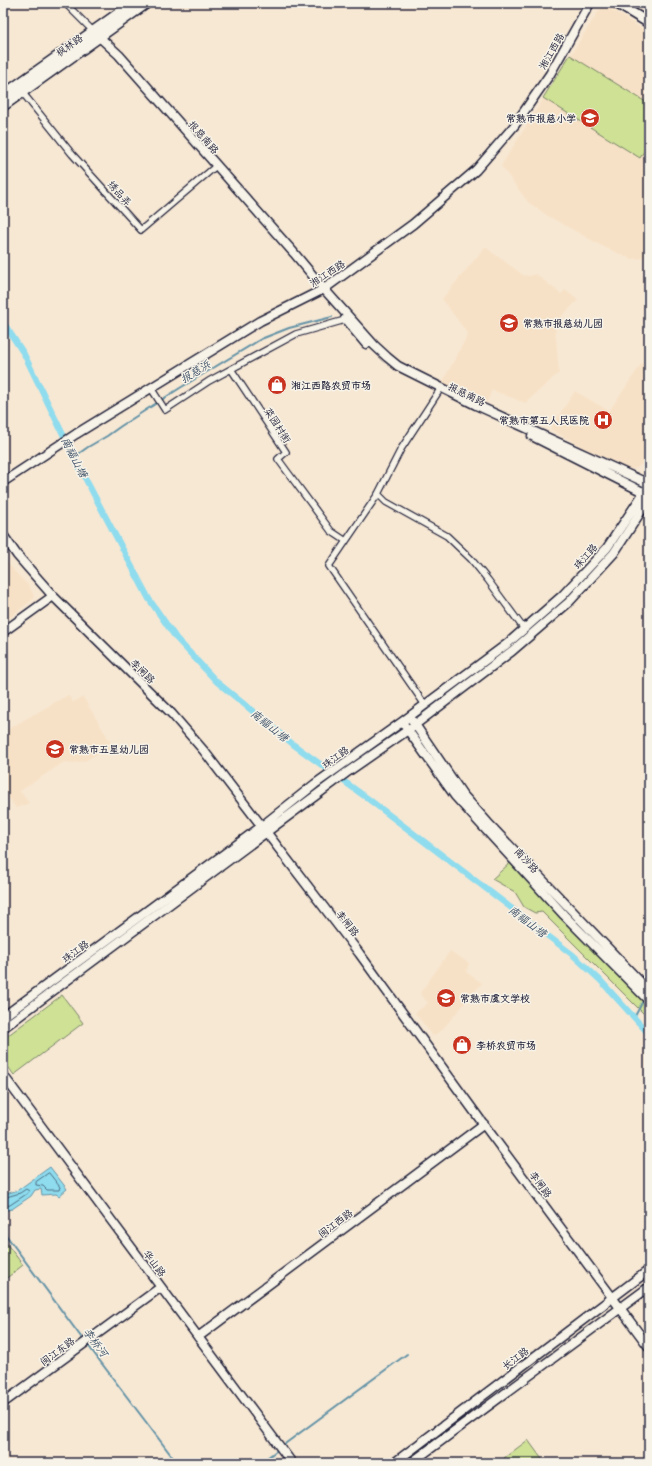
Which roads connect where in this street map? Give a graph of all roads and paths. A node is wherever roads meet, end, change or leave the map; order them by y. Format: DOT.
graph roads {
  1 [pos="65,3"];
  2 [pos="133,3"];
  3 [pos="147,3"];
  4 [pos="590,3"];
  5 [pos="616,3"];
  6 [pos="628,3"];
  7 [pos="649,17"];
  8 [pos="649,23"];
  9 [pos="96,34"];
  10 [pos="22,92"];
  11 [pos="3,95"];
  12 [pos="3,106"];
  13 [pos="216,166"];
  14 [pos="324,289"];
  15 [pos="345,320"];
  16 [pos="231,369"];
  17 [pos="151,388"];
  18 [pos="439,391"];
  19 [pos="3,482"];
  20 [pos="649,485"];
  21 [pos="378,494"];
  22 [pos="647,496"];
  23 [pos="3,535"];
  24 [pos="346,541"];
  25 [pos="53,596"];
  26 [pos="524,629"];
  27 [pos="3,632"];
  28 [pos="425,705"];
  29 [pos="409,716"];
  30 [pos="402,722"];
  31 [pos="415,724"];
  32 [pos="408,730"];
  33 [pos="262,826"];
  34 [pos="267,833"];
  35 [pos="647,994"];
  36 [pos="3,1017"];
  37 [pos="3,1028"];
  38 [pos="3,1075"];
  39 [pos="484,1124"];
  40 [pos="649,1270"];
  41 [pos="161,1287"];
  42 [pos="649,1287"];
  43 [pos="612,1297"];
  44 [pos="620,1308"];
  45 [pos="198,1337"];
  46 [pos="649,1347"];
  47 [pos="3,1403"];
  48 [pos="292,1463"];
  49 [pos="394,1463"];
  50 [pos="411,1463"];
  1 -- 9 [label="street, 报慈南路"];
  2 -- 9 [label="main road, 枫林路"];
  3 -- 9 [label="main road, 枫林路"];
  4 -- 14 [label="street, 湘江西路"];
  5 -- 8 [label="main road"];
  6 -- 7 [label="main road"];
  9 -- 10 [label="main road, 枫林路"];
  9 -- 11 [label="main road, 枫林路"];
  9 -- 13 [label="street, 报慈南路"];
  10 -- 12 [label="main road, 枫林路"];
  10 -- 13 [label="street, 绣品弄"];
  13 -- 14 [label="street, 报慈南路"];
  14 -- 15 [label="street, 报慈南路"];
  14 -- 17 [label="street, 湘江西路"];
  14 -- 20 [label="street, 报慈南路"];
  15 -- 16 [label="street"];
  15 -- 18 [label="street, 报慈南路"];
  16 -- 17 [label="street"];
  16 -- 24 [label="street, 菜园村街"];
  17 -- 19 [label="street, 湘江西路"];
  18 -- 21 [label="street"];
  18 -- 22 [label="street, 报慈南路"];
  20 -- 22 [label="street, 珠江路"];
  21 -- 24 [label="street"];
  21 -- 26 [label="street"];
  22 -- 26 [label="street, 珠江路"];
  22 -- 31 [label="street, 珠江路"];
  23 -- 25 [label="street, 李闸路"];
  24 -- 28 [label="street"];
  25 -- 27 [label="street"];
  25 -- 33 [label="street, 李闸路"];
  26 -- 28 [label="street, 珠江路"];
  28 -- 29 [label="street, 珠江路"];
  29 -- 30 [label="street, 珠江路"];
  29 -- 31 [label="street, 南沙路"];
  30 -- 32 [label="street, 南沙路"];
  30 -- 33 [label="street, 珠江路"];
  31 -- 32 [label="street, 珠江路"];
  31 -- 35 [label="street, 南沙路"];
  32 -- 34 [label="street, 珠江路"];
  32 -- 35 [label="street, 南沙路"];
  33 -- 34 [label="street, 李闸路"];
  33 -- 36 [label="street, 珠江路"];
  34 -- 37 [label="street, 珠江路"];
  34 -- 39 [label="street, 李闸路"];
  38 -- 41 [label="street, 华山路"];
  39 -- 43 [label="street, 李闸路"];
  39 -- 45 [label="street, 闽江西路"];
  40 -- 43 [label="street, 长江路"];
  41 -- 45 [label="street, 华山路"];
  41 -- 47 [label="street, 闽江东路"];
  42 -- 44 [label="street"];
  43 -- 44 [label="street, 李闸路"];
  43 -- 49 [label="street, 长江路"];
  44 -- 46 [label="street, 李闸路"];
  44 -- 50 [label="street"];
  45 -- 48 [label="street, 华山路"];
}
